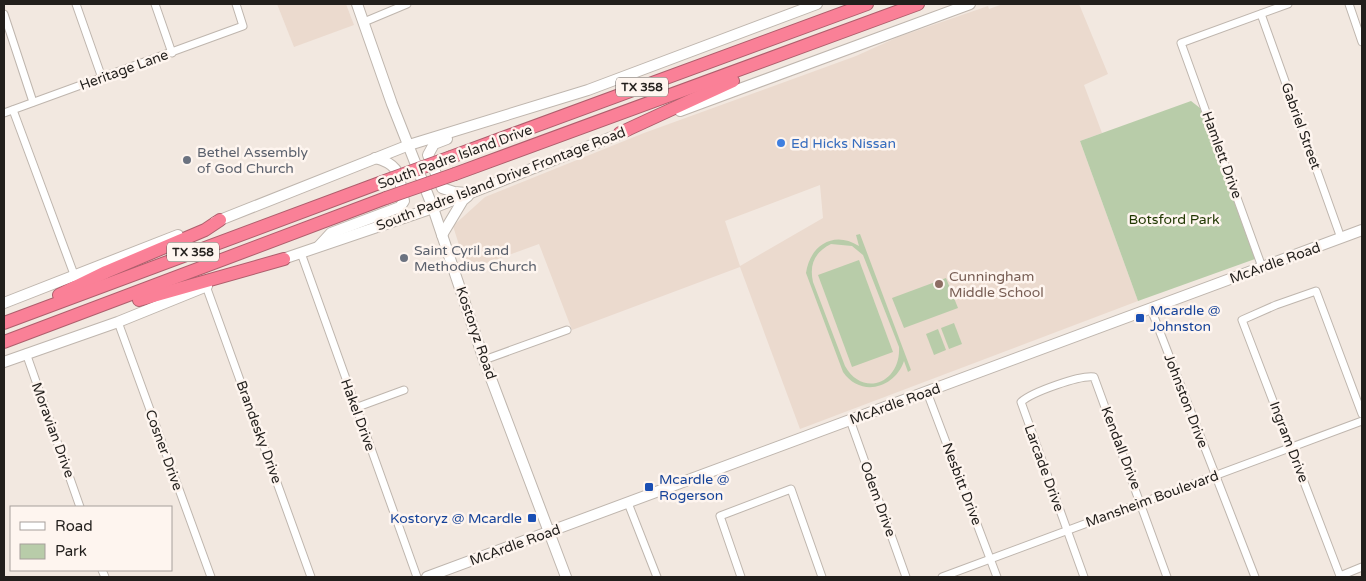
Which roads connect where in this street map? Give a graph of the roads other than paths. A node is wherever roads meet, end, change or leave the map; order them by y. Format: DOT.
graph roads {
  1 [pos="76,4"];
  2 [pos="155,4"];
  3 [pos="236,4"];
  4 [pos="357,4"];
  5 [pos="407,4"];
  6 [pos="817,4"];
  7 [pos="867,4"];
  8 [pos="918,4"];
  9 [pos="970,4"];
  10 [pos="1288,4"];
  11 [pos="1348,4"];
  12 [pos="4,14"];
  13 [pos="1261,14"];
  14 [pos="364,22"];
  15 [pos="858,26"];
  16 [pos="1362,42"];
  17 [pos="172,53"];
  18 [pos="102,78"];
  19 [pos="33,102"];
  20 [pos="13,110"];
  21 [pos="513,112"];
  22 [pos="4,113"];
  23 [pos="620,134"];
  24 [pos="409,145"];
  25 [pos="375,158"];
  26 [pos="470,193"];
  27 [pos="433,208"];
  28 [pos="220,220"];
  29 [pos="1362,230"];
  30 [pos="442,235"];
  31 [pos="1341,238"];
  32 [pos="318,247"];
  33 [pos="300,253"];
  34 [pos="284,259"];
  35 [pos="1262,267"];
  36 [pos="75,277"];
  37 [pos="206,286"];
  38 [pos="4,303"];
  39 [pos="1151,309"];
  40 [pos="4,322"];
  41 [pos="118,322"];
  42 [pos="57,323"];
  43 [pos="566,330"];
  44 [pos="4,342"];
  45 [pos="26,354"];
  46 [pos="484,360"];
  47 [pos="4,362"];
  48 [pos="1063,383"];
  49 [pos="404,390"];
  50 [pos="927,392"];
  51 [pos="355,408"];
  52 [pos="1362,414"];
  53 [pos="850,420"];
  54 [pos="1362,422"];
  55 [pos="1291,448"];
  56 [pos="1215,476"];
  57 [pos="628,503"];
  58 [pos="1142,503"];
  59 [pos="80,506"];
  60 [pos="1066,531"];
  61 [pos="549,532"];
  62 [pos="991,559"];
  63 [pos="1362,567"];
  64 [pos="211,577"];
  65 [pos="311,577"];
  66 [pos="417,577"];
  67 [pos="427,577"];
  68 [pos="566,577"];
  69 [pos="657,577"];
  70 [pos="741,577"];
  71 [pos="822,577"];
  72 [pos="906,577"];
  73 [pos="942,577"];
  74 [pos="997,577"];
  75 [pos="1084,577"];
  76 [pos="1167,577"];
  77 [pos="1255,577"];
  1 -- 18 [label="street"];
  2 -- 17 [label="street"];
  3 -- 17 [label="street, Heritage Lane"];
  4 -- 14 [label="main road, Kostoryz Road"];
  5 -- 14 [label="street"];
  6 -- 21 [label="main road"];
  7 -- 40 [label="highway, South Padre Island Drive / TX 358, bridge"];
  8 -- 15 [label="highway, South Padre Island Drive / TX 358"];
  9 -- 23 [label="main road, South Padre Island Drive Frontage Road"];
  10 -- 13 [label="street"];
  11 -- 16 [label="street"];
  12 -- 19 [label="street"];
  13 -- 31 [label="street, Gabriel Street"];
  13 -- 35 [label="street, Hamlett Drive"];
  14 -- 24 [label="main road, Kostoryz Road"];
  15 -- 23 [label="highway"];
  15 -- 42 [label="highway, South Padre Island Drive / TX 358, bridge"];
  17 -- 18 [label="street, Heritage Lane"];
  18 -- 19 [label="street, Heritage Lane"];
  19 -- 20 [label="street, Heritage Lane"];
  20 -- 22 [label="street, Heritage Lane"];
  20 -- 36 [label="street"];
  21 -- 24 [label="main road"];
  21 -- 26 [label="main road"];
  23 -- 26 [label="main road, South Padre Island Drive Frontage Road"];
  24 -- 25 [label="main road"];
  24 -- 27 [label="main road, Kostoryz Road"];
  25 -- 28 [label="main road"];
  25 -- 32 [label="main road"];
  26 -- 27 [label="main road, South Padre Island Drive Frontage Road"];
  26 -- 30 [label="main road"];
  27 -- 30 [label="main road, Kostoryz Road"];
  27 -- 32 [label="main road, South Padre Island Drive Frontage Road"];
  28 -- 36 [label="main road"];
  28 -- 40 [label="highway"];
  29 -- 31 [label="main road, McArdle Road"];
  30 -- 46 [label="main road, Kostoryz Road"];
  31 -- 35 [label="main road, McArdle Road"];
  32 -- 33 [label="main road, South Padre Island Drive Frontage Road"];
  33 -- 34 [label="main road, South Padre Island Drive Frontage Road"];
  33 -- 51 [label="street, Hakel Drive"];
  34 -- 37 [label="main road, South Padre Island Drive Frontage Road"];
  34 -- 42 [label="highway"];
  35 -- 39 [label="main road, McArdle Road"];
  36 -- 38 [label="main road"];
  37 -- 41 [label="main road, South Padre Island Drive Frontage Road"];
  37 -- 65 [label="street, Brandesky Drive"];
  39 -- 50 [label="main road, McArdle Road"];
  39 -- 56 [label="street, Johnston Drive"];
  41 -- 45 [label="main road, South Padre Island Drive Frontage Road"];
  41 -- 64 [label="street, Cosner Drive"];
  42 -- 44 [label="highway, South Padre Island Drive / TX 358"];
  43 -- 46 [label="street"];
  45 -- 47 [label="main road, South Padre Island Drive Frontage Road"];
  45 -- 59 [label="street, Moravian Drive"];
  46 -- 61 [label="main road, Kostoryz Road"];
  48 -- 58 [label="street, Kendall Drive"];
  48 -- 60 [label="street, Larcade Drive"];
  49 -- 51 [label="street"];
  50 -- 53 [label="main road, McArdle Road"];
  50 -- 62 [label="street, Nesbitt Drive"];
  51 -- 66 [label="street, Hakel Drive"];
  52 -- 55 [label="street, Ingram Drive"];
  53 -- 57 [label="main road, McArdle Road"];
  53 -- 72 [label="street, Odem Drive"];
  54 -- 55 [label="street, Mansheim Boulevard"];
  55 -- 56 [label="street, Mansheim Boulevard"];
  55 -- 63 [label="street, Ingram Drive"];
  56 -- 58 [label="street, Mansheim Boulevard"];
  56 -- 77 [label="street, Johnston Drive"];
  57 -- 61 [label="main road, McArdle Road"];
  57 -- 69 [label="street"];
  58 -- 60 [label="street, Mansheim Boulevard"];
  58 -- 76 [label="street, Kendall Drive"];
  60 -- 62 [label="street, Mansheim Boulevard"];
  60 -- 75 [label="street, Larcade Drive"];
  61 -- 67 [label="main road, McArdle Road"];
  61 -- 68 [label="main road, Kostoryz Road"];
  62 -- 73 [label="street, Mansheim Boulevard"];
  62 -- 74 [label="street, Nesbitt Drive"];
  70 -- 71 [label="street"];
}
